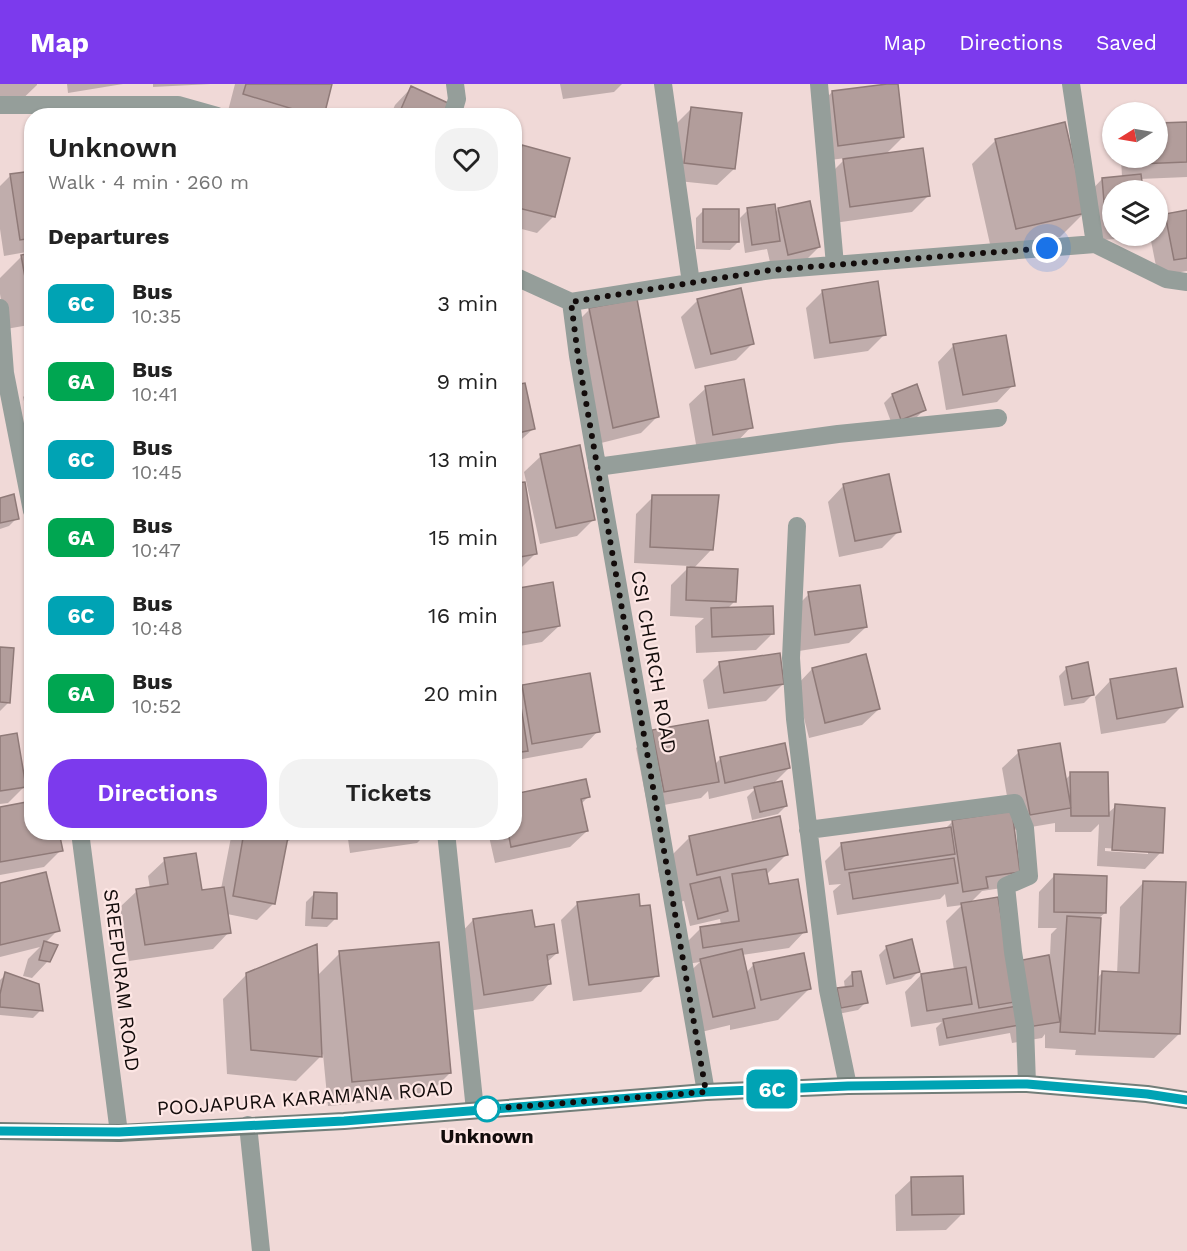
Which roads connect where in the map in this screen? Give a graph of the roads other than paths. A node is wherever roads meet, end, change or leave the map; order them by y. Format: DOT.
graph roads {
  1 [pos="454,84"];
  2 [pos="663,84"];
  3 [pos="819,84"];
  4 [pos="1071,84"];
  5 [pos="0,105"];
  6 [pos="189,108"];
  7 [pos="454,108"];
  8 [pos="1095,244"];
  9 [pos="835,265"];
  10 [pos="522,280"];
  11 [pos="1187,282"];
  12 [pos="692,283"];
  13 [pos="571,302"];
  14 [pos="0,308"];
  15 [pos="998,418"];
  16 [pos="597,467"];
  17 [pos="24,470"];
  18 [pos="797,526"];
  19 [pos="808,830"];
  20 [pos="82,840"];
  21 [pos="447,840"];
  22 [pos="1027,1084"];
  23 [pos="848,1086"];
  24 [pos="706,1092"];
  25 [pos="1187,1100"];
  26 [pos="475,1110"];
  27 [pos="248,1125"];
  28 [pos="0,1131"];
  29 [pos="119,1132"];
  30 [pos="261,1251"];
  1 -- 7 [label="street"];
  2 -- 12 [label="street"];
  3 -- 9 [label="street"];
  4 -- 8 [label="street"];
  5 -- 6 [label="street"];
  8 -- 9 [label="street"];
  8 -- 11 [label="street"];
  9 -- 12 [label="street"];
  10 -- 13 [label="street"];
  12 -- 13 [label="street"];
  13 -- 16 [label="street, CSI CHURCH ROAD"];
  14 -- 17 [label="street"];
  15 -- 16 [label="street"];
  16 -- 24 [label="street, CSI CHURCH ROAD"];
  18 -- 19 [label="street"];
  19 -- 22 [label="street"];
  19 -- 23 [label="street"];
  20 -- 29 [label="street, SREEPURAM ROAD"];
  21 -- 26 [label="street"];
  22 -- 23 [label="main road, POOJAPURA KARAMANA ROAD"];
  22 -- 25 [label="main road, POOJAPURA KARAMANA ROAD"];
  23 -- 24 [label="main road, POOJAPURA KARAMANA ROAD"];
  24 -- 26 [label="main road, POOJAPURA KARAMANA ROAD"];
  26 -- 27 [label="main road, POOJAPURA KARAMANA ROAD"];
  27 -- 29 [label="main road, POOJAPURA KARAMANA ROAD"];
  27 -- 30 [label="street"];
  28 -- 29 [label="main road, POOJAPURA KARAMANA ROAD"];
}
